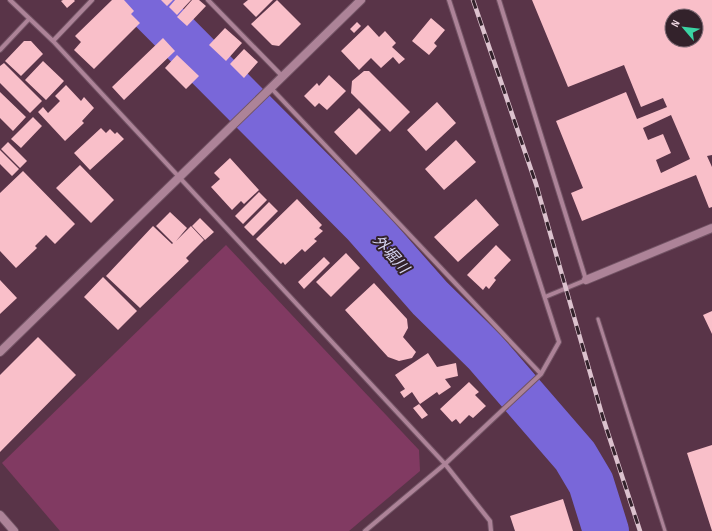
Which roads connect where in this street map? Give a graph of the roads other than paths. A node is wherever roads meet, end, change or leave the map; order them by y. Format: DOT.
graph roads {
  1 [pos="10,0"];
  2 [pos="92,0"];
  3 [pos="208,0"];
  4 [pos="361,0"];
  5 [pos="449,0"];
  6 [pos="499,0"];
  7 [pos="29,19"];
  8 [pos="52,40"];
  9 [pos="0,50"];
  10 [pos="283,78"];
  11 [pos="271,88"];
  12 [pos="178,177"];
  13 [pos="712,228"];
  14 [pos="586,280"];
  15 [pos="545,298"];
  16 [pos="598,319"];
  17 [pos="0,352"];
  18 [pos="541,374"];
  19 [pos="445,464"];
  20 [pos="0,515"];
  21 [pos="14,531"];
  22 [pos="365,531"];
  23 [pos="491,531"];
  24 [pos="665,531"];
  1 -- 7 [label="street"];
  2 -- 8 [label="street"];
  3 -- 10 [label="street"];
  4 -- 10 [label="street"];
  5 -- 15 [label="street"];
  6 -- 14 [label="street"];
  7 -- 8 [label="street"];
  7 -- 9 [label="street"];
  8 -- 12 [label="street"];
  10 -- 11 [label="street"];
  11 -- 12 [label="street"];
  11 -- 18 [label="street"];
  12 -- 17 [label="street"];
  12 -- 19 [label="street"];
  13 -- 14 [label="street"];
  14 -- 15 [label="street"];
  15 -- 18 [label="street"];
  16 -- 24 [label="lane"];
  18 -- 19 [label="street"];
  19 -- 22 [label="street"];
  19 -- 23 [label="street"];
  20 -- 21 [label="street"];
}
